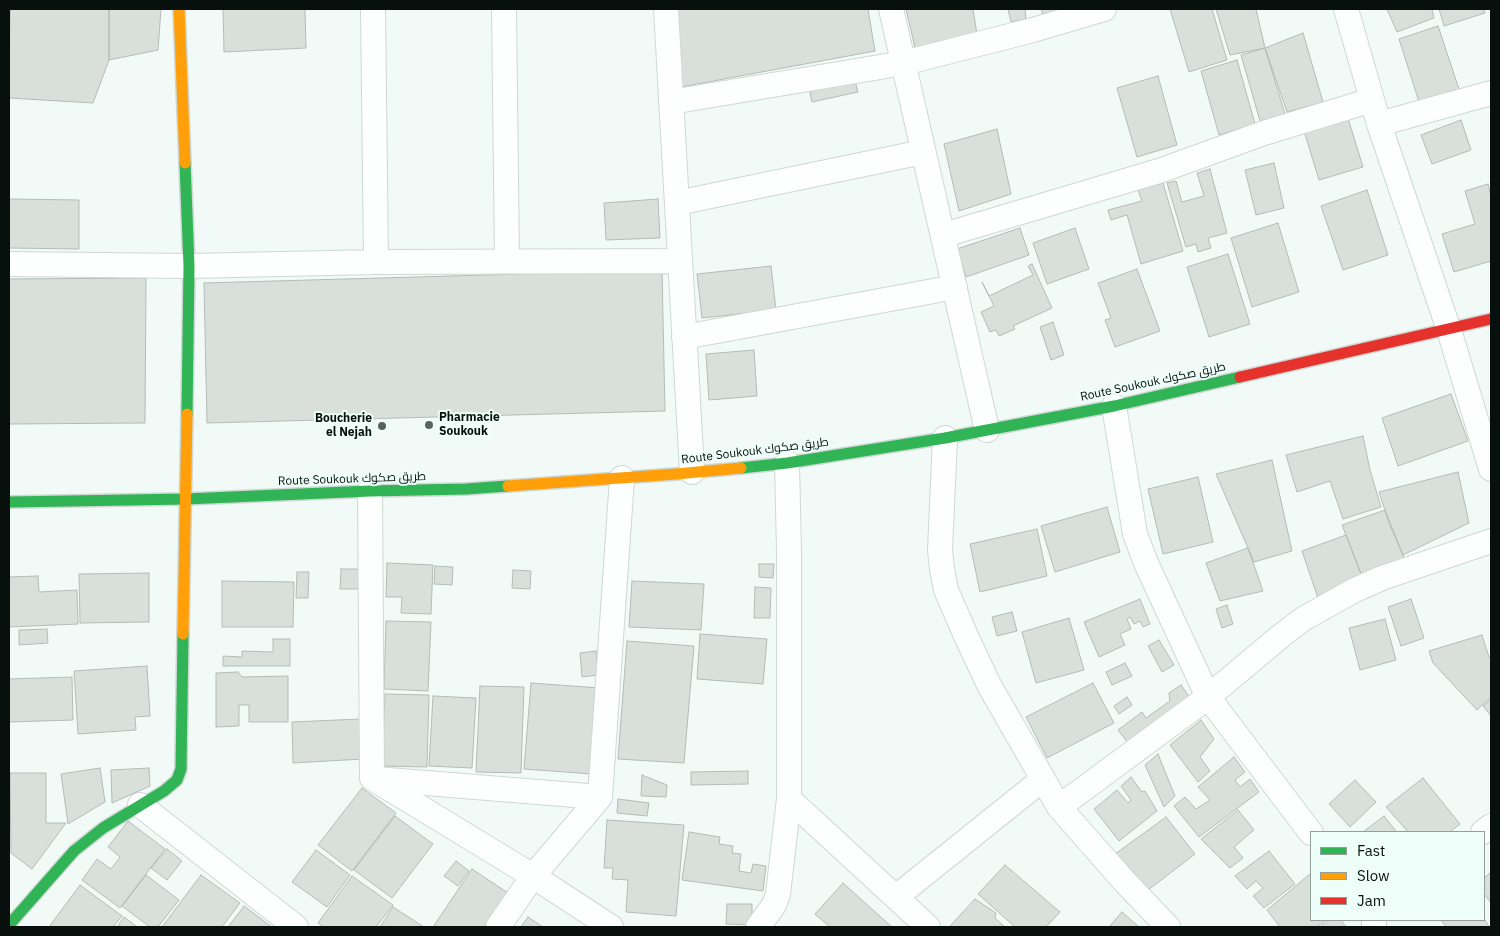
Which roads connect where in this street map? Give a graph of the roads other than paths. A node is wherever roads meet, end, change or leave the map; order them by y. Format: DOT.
graph roads {
  1 [pos="179,9"];
  2 [pos="372,9"];
  3 [pos="504,9"];
  4 [pos="666,9"];
  5 [pos="891,9"];
  6 [pos="1104,9"];
  7 [pos="1346,9"];
  8 [pos="904,63"];
  9 [pos="1491,93"];
  10 [pos="1372,100"];
  11 [pos="671,102"];
  12 [pos="1379,124"];
  13 [pos="923,152"];
  14 [pos="677,203"];
  15 [pos="944,235"];
  16 [pos="507,261"];
  17 [pos="680,261"];
  18 [pos="376,262"];
  19 [pos="9,264"];
  20 [pos="189,266"];
  21 [pos="954,287"];
  22 [pos="1491,320"];
  23 [pos="1448,330"];
  24 [pos="684,336"];
  25 [pos="1114,406"];
  26 [pos="988,430"];
  27 [pos="945,438"];
  28 [pos="787,463"];
  29 [pos="1491,469"];
  30 [pos="692,472"];
  31 [pos="622,478"];
  32 [pos="370,491"];
  33 [pos="186,499"];
  34 [pos="9,502"];
  35 [pos="1491,541"];
  36 [pos="1208,697"];
  37 [pos="372,778"];
  38 [pos="1043,778"];
  39 [pos="600,797"];
  40 [pos="789,799"];
  41 [pos="140,806"];
  42 [pos="1059,807"];
  43 [pos="1310,832"];
  44 [pos="533,876"];
  45 [pos="896,898"];
  46 [pos="9,924"];
  47 [pos="296,927"];
  48 [pos="498,927"];
  49 [pos="611,927"];
  50 [pos="758,927"];
  51 [pos="928,927"];
  52 [pos="1168,927"];
  1 -- 20 [label="street"];
  2 -- 18 [label="street"];
  3 -- 16 [label="street"];
  4 -- 11 [label="street"];
  5 -- 8 [label="street"];
  6 -- 8 [label="street"];
  7 -- 10 [label="street"];
  8 -- 11 [label="street"];
  8 -- 13 [label="street"];
  9 -- 12 [label="street"];
  10 -- 12 [label="street"];
  10 -- 15 [label="street"];
  11 -- 14 [label="street"];
  12 -- 23 [label="street"];
  13 -- 14 [label="street"];
  13 -- 15 [label="street"];
  14 -- 17 [label="street"];
  15 -- 21 [label="street"];
  16 -- 17 [label="street"];
  16 -- 18 [label="street"];
  17 -- 24 [label="street"];
  18 -- 20 [label="street"];
  19 -- 20 [label="street"];
  20 -- 33 [label="street"];
  21 -- 24 [label="street"];
  21 -- 26 [label="street"];
  22 -- 23 [label="street, Route Soukouk طريق صكوك"];
  23 -- 25 [label="street, Route Soukouk طريق صكوك"];
  23 -- 29 [label="street"];
  24 -- 30 [label="street"];
  25 -- 26 [label="street, Route Soukouk طريق صكوك"];
  25 -- 36 [label="street"];
  26 -- 27 [label="street, Route Soukouk طريق صكوك"];
  27 -- 28 [label="street, Route Soukouk طريق صكوك"];
  27 -- 38 [label="street"];
  28 -- 30 [label="street, Route Soukouk طريق صكوك"];
  28 -- 40 [label="street"];
  30 -- 31 [label="street, Route Soukouk طريق صكوك"];
  31 -- 32 [label="street, Route Soukouk طريق صكوك"];
  31 -- 39 [label="street"];
  32 -- 33 [label="street, Route Soukouk طريق صكوك"];
  32 -- 37 [label="street"];
  33 -- 34 [label="street, Route Soukouk طريق صكوك"];
  33 -- 41 [label="street"];
  35 -- 36 [label="street"];
  36 -- 42 [label="street"];
  36 -- 43 [label="street"];
  37 -- 39 [label="street"];
  37 -- 44 [label="street"];
  38 -- 42 [label="street"];
  38 -- 45 [label="street"];
  39 -- 44 [label="street"];
  40 -- 45 [label="street"];
  40 -- 50 [label="street"];
  41 -- 46 [label="street"];
  41 -- 47 [label="street"];
  42 -- 52 [label="street"];
  44 -- 48 [label="street"];
  44 -- 49 [label="street"];
  45 -- 51 [label="street"];
}
